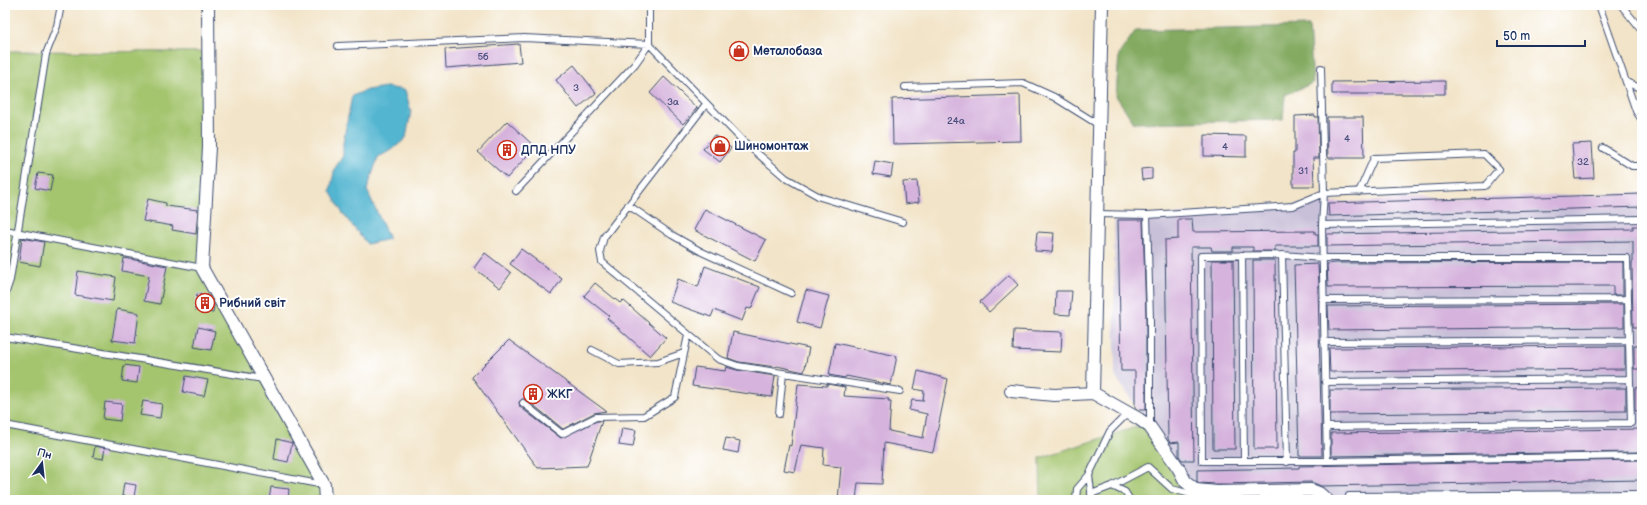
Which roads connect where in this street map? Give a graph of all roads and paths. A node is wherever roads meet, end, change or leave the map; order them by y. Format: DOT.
graph roads {
  1 [pos="61,5"];
  2 [pos="208,5"];
  3 [pos="649,5"];
  4 [pos="1102,5"];
  5 [pos="1599,5"];
  6 [pos="1621,5"];
  7 [pos="1642,31"];
  8 [pos="649,44"];
  9 [pos="338,46"];
  10 [pos="1321,68"];
  11 [pos="1626,82"];
  12 [pos="905,87"];
  13 [pos="1642,89"];
  14 [pos="706,104"];
  15 [pos="1642,120"];
  16 [pos="1099,125"];
  17 [pos="1603,148"];
  18 [pos="1642,166"];
  19 [pos="516,192"];
  20 [pos="1359,192"];
  21 [pos="1324,193"];
  22 [pos="628,205"];
  23 [pos="1096,214"];
  24 [pos="1147,215"];
  25 [pos="1642,219"];
  26 [pos="903,222"];
  27 [pos="1322,225"];
  28 [pos="5,230"];
  29 [pos="16,231"];
  30 [pos="1242,255"];
  31 [pos="1282,255"];
  32 [pos="1323,258"];
  33 [pos="202,268"];
  34 [pos="791,293"];
  35 [pos="5,295"];
  36 [pos="1628,299"];
  37 [pos="1324,300"];
  38 [pos="688,335"];
  39 [pos="5,337"];
  40 [pos="1629,340"];
  41 [pos="1324,342"];
  42 [pos="592,350"];
  43 [pos="684,353"];
  44 [pos="783,373"];
  45 [pos="265,379"];
  46 [pos="1630,379"];
  47 [pos="1325,382"];
  48 [pos="900,391"];
  49 [pos="1010,391"];
  50 [pos="1093,393"];
  51 [pos="522,403"];
  52 [pos="1128,413"];
  53 [pos="779,414"];
  54 [pos="5,425"];
  55 [pos="1150,427"];
  56 [pos="1326,427"];
  57 [pos="1642,456"];
  58 [pos="1327,461"];
  59 [pos="1244,462"];
  60 [pos="1287,462"];
  61 [pos="1089,475"];
  62 [pos="324,485"];
  63 [pos="1112,486"];
  64 [pos="1642,494"];
  65 [pos="1349,496"];
  66 [pos="1091,497"];
  67 [pos="326,500"];
  68 [pos="1076,500"];
  69 [pos="1130,500"];
  70 [pos="1213,500"];
  71 [pos="1327,500"];
  1 -- 29 [label="lane"];
  2 -- 33 [label="street"];
  3 -- 8 [label="lane"];
  4 -- 16 [label="street"];
  5 -- 11 [label="lane"];
  6 -- 7 [label="lane"];
  8 -- 9 [label="lane"];
  8 -- 14 [label="lane"];
  8 -- 19 [label="lane"];
  10 -- 21 [label="lane"];
  11 -- 13 [label="lane"];
  11 -- 15 [label="lane"];
  12 -- 16 [label="lane"];
  14 -- 22 [label="lane"];
  14 -- 26 [label="lane"];
  16 -- 23 [label="street"];
  17 -- 18 [label="lane"];
  20 -- 20 [label="lane"];
  20 -- 21 [label="lane"];
  21 -- 24 [label="lane"];
  21 -- 27 [label="lane"];
  22 -- 34 [label="lane"];
  22 -- 38 [label="lane"];
  23 -- 24 [label="lane"];
  23 -- 50 [label="street"];
  24 -- 55 [label="lane"];
  25 -- 27 [label="lane"];
  27 -- 32 [label="lane"];
  28 -- 29 [label="lane"];
  29 -- 33 [label="lane"];
  29 -- 35 [label="lane"];
  30 -- 31 [label="lane"];
  30 -- 59 [label="lane"];
  30 -- 59 [label="lane"];
  31 -- 32 [label="lane"];
  31 -- 60 [label="lane"];
  32 -- 36 [label="lane"];
  32 -- 37 [label="lane"];
  33 -- 45 [label="street"];
  36 -- 37 [label="lane"];
  36 -- 40 [label="lane"];
  37 -- 41 [label="lane"];
  38 -- 43 [label="lane"];
  38 -- 44 [label="lane"];
  39 -- 45 [label="lane"];
  40 -- 41 [label="lane"];
  40 -- 46 [label="lane"];
  41 -- 47 [label="lane"];
  42 -- 43 [label="lane"];
  43 -- 51 [label="lane"];
  44 -- 48 [label="lane"];
  44 -- 53 [label="lane"];
  45 -- 62 [label="street"];
  46 -- 47 [label="lane"];
  46 -- 56 [label="lane"];
  47 -- 56 [label="lane"];
  49 -- 50 [label="street"];
  50 -- 52 [label="street"];
  52 -- 55 [label="street"];
  52 -- 61 [label="lane"];
  54 -- 62 [label="lane"];
  55 -- 71 [label="street"];
  56 -- 58 [label="lane"];
  57 -- 58 [label="lane"];
  58 -- 60 [label="lane"];
  59 -- 60 [label="lane"];
  61 -- 66 [label="lane"];
  61 -- 68 [label="lane"];
  62 -- 67 [label="street"];
  63 -- 66 [label="lane"];
  63 -- 69 [label="lane"];
  63 -- 70 [label="lane"];
  64 -- 65 [label="lane"];
}
